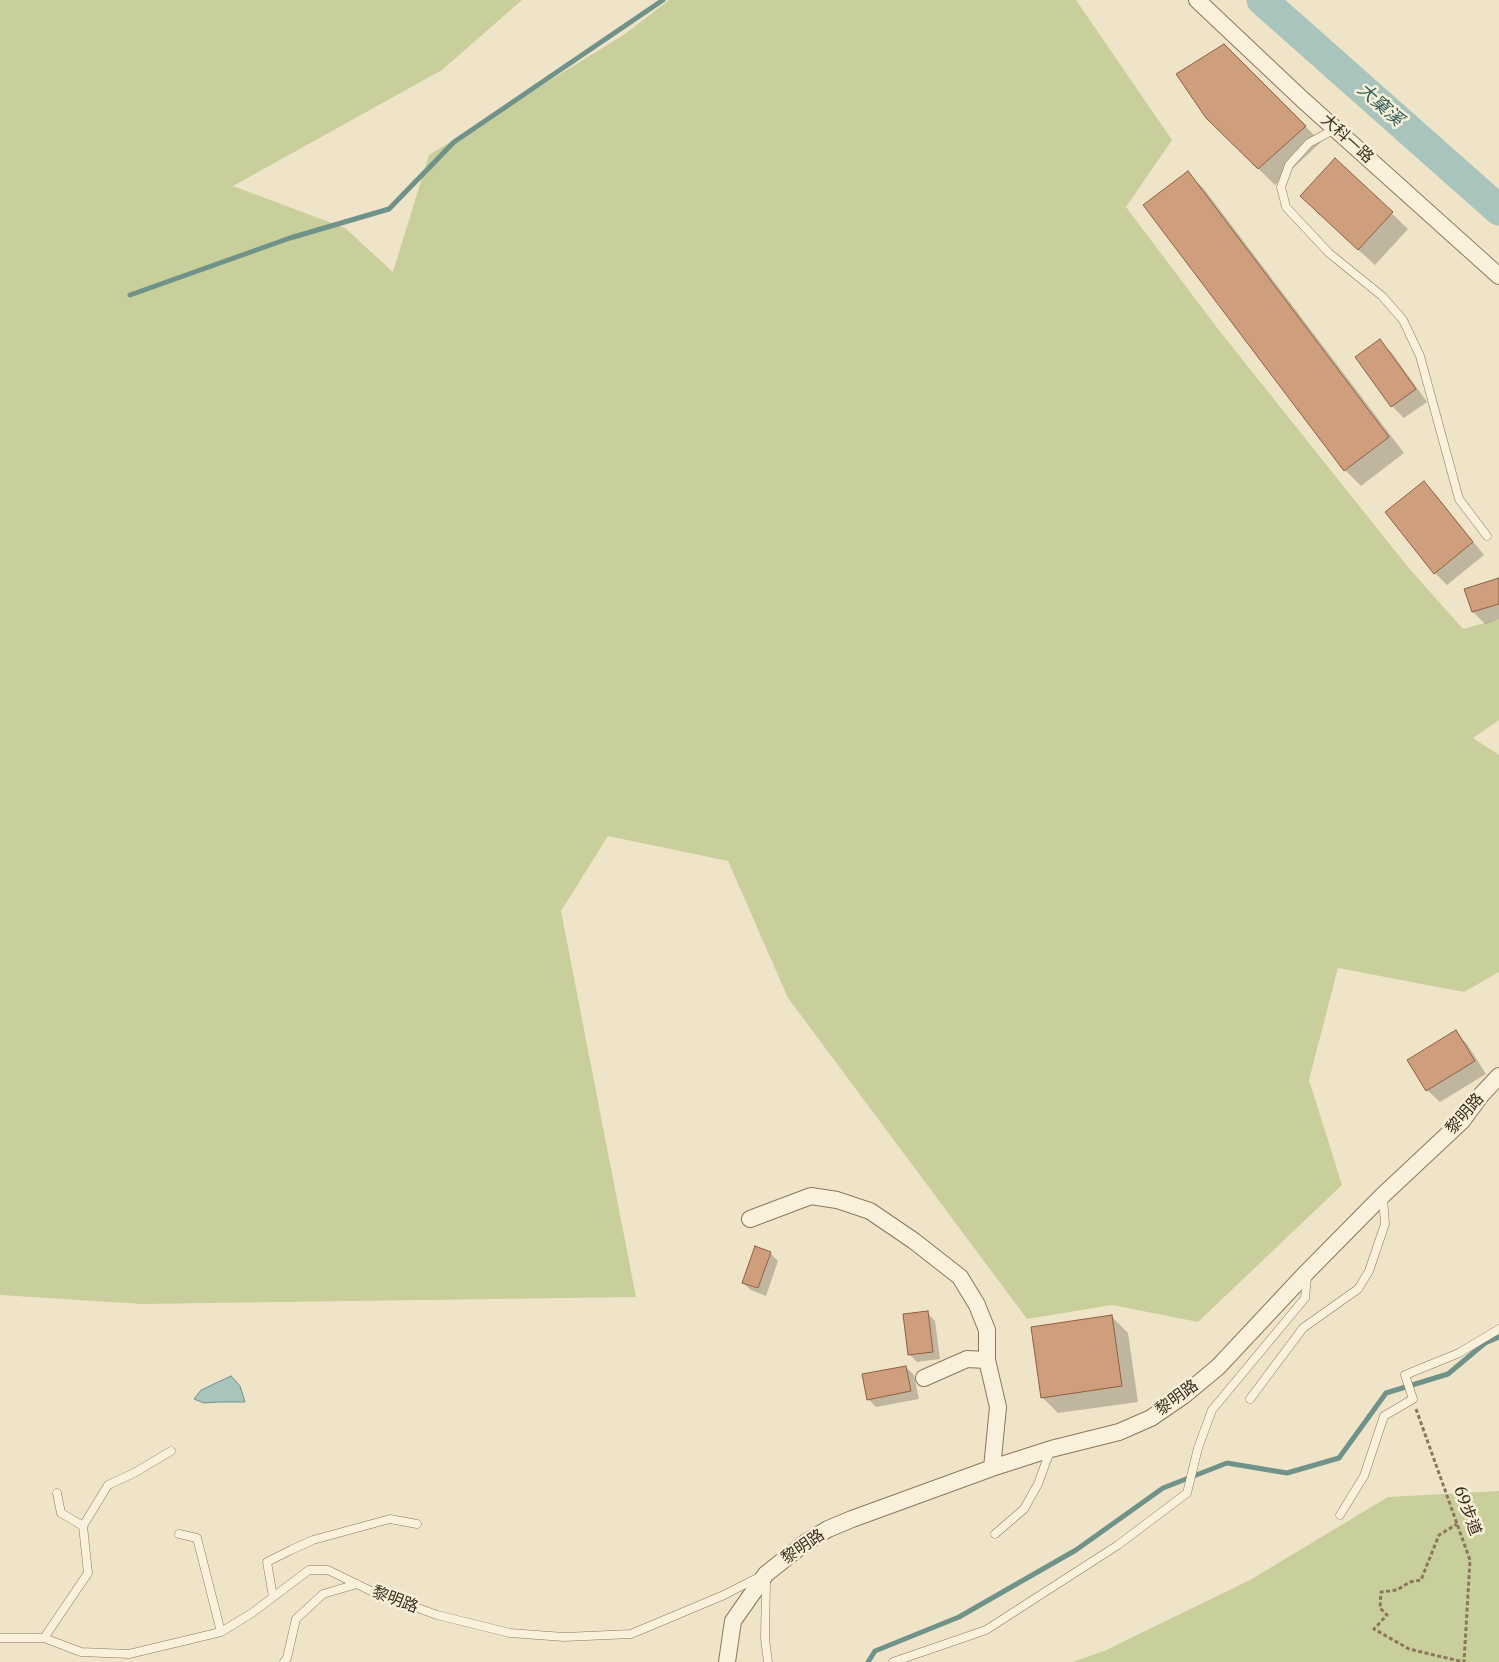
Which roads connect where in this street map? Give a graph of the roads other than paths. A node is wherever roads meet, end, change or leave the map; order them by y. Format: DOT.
graph roads {
  1 [pos="1196,0"];
  2 [pos="1335,128"];
  3 [pos="1499,276"];
  4 [pos="1487,536"];
  5 [pos="1499,1076"];
  6 [pos="1382,1196"];
  7 [pos="750,1220"];
  8 [pos="1307,1272"];
  9 [pos="1499,1330"];
  10 [pos="987,1360"];
  11 [pos="924,1378"];
  12 [pos="1250,1399"];
  13 [pos="1051,1449"];
  14 [pos="171,1451"];
  15 [pos="992,1468"];
  16 [pos="57,1493"];
  17 [pos="1340,1515"];
  18 [pos="416,1524"];
  19 [pos="83,1526"];
  20 [pos="179,1534"];
  21 [pos="996,1534"];
  22 [pos="766,1574"];
  23 [pos="357,1584"];
  24 [pos="273,1597"];
  25 [pos="221,1632"];
  26 [pos="0,1638"];
  27 [pos="44,1638"];
  28 [pos="284,1662"];
  29 [pos="727,1662"];
  30 [pos="768,1662"];
  31 [pos="893,1662"];
  1 -- 2 [label="street, 大科一路"];
  2 -- 3 [label="street, 大科一路"];
  2 -- 4 [label="lane"];
  5 -- 6 [label="street, 黎明路"];
  6 -- 8 [label="street, 黎明路"];
  6 -- 12 [label="lane"];
  7 -- 10 [label="street"];
  8 -- 13 [label="street, 黎明路"];
  8 -- 31 [label="lane"];
  9 -- 17 [label="lane"];
  10 -- 11 [label="street"];
  10 -- 15 [label="street"];
  13 -- 15 [label="street, 黎明路"];
  13 -- 21 [label="lane"];
  14 -- 19 [label="lane"];
  15 -- 22 [label="street, 黎明路"];
  16 -- 19 [label="lane"];
  18 -- 24 [label="lane"];
  19 -- 27 [label="lane"];
  20 -- 25 [label="lane"];
  22 -- 23 [label="lane, 黎明路"];
  22 -- 29 [label="street"];
  22 -- 30 [label="lane"];
  23 -- 24 [label="lane, 黎明路"];
  23 -- 28 [label="lane"];
  24 -- 25 [label="lane, 黎明路"];
  25 -- 27 [label="lane, 黎明路"];
  26 -- 27 [label="lane, 黎明路"];
}
